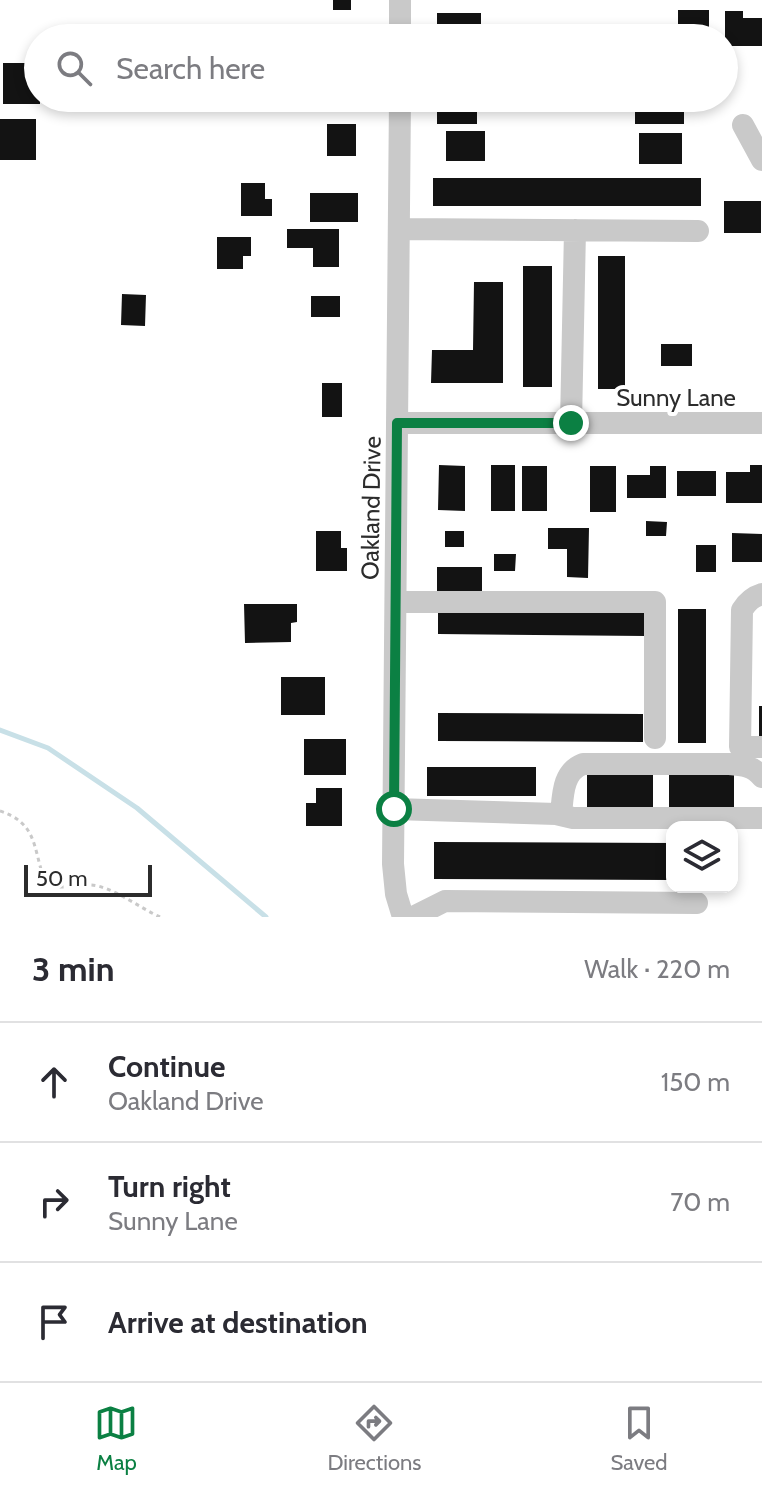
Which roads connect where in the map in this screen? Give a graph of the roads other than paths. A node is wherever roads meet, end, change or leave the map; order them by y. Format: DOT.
graph roads {
  1 [pos="400,0"];
  2 [pos="400,24"];
  3 [pos="400,112"];
  4 [pos="743,125"];
  5 [pos="762,160"];
  6 [pos="399,229"];
  7 [pos="575,230"];
  8 [pos="698,231"];
  9 [pos="397,423"];
  10 [pos="571,423"];
  11 [pos="762,423"];
  12 [pos="762,594"];
  13 [pos="396,602"];
  14 [pos="655,738"];
  15 [pos="762,747"];
  16 [pos="762,777"];
  17 [pos="394,809"];
  18 [pos="561,815"];
  19 [pos="762,818"];
  20 [pos="697,903"];
  21 [pos="403,917"];
  22 [pos="413,917"];
  1 -- 2 [label="street"];
  3 -- 6 [label="street, Oakland Drive"];
  4 -- 5 [label="street"];
  6 -- 7 [label="street"];
  6 -- 9 [label="street, Oakland Drive"];
  7 -- 8 [label="street"];
  7 -- 10 [label="street"];
  9 -- 10 [label="street, Sunny Lane"];
  9 -- 13 [label="street, Oakland Drive"];
  10 -- 11 [label="street, Sunny Lane"];
  12 -- 15 [label="street"];
  13 -- 14 [label="street"];
  13 -- 17 [label="street, Oakland Drive"];
  16 -- 18 [label="street"];
  17 -- 18 [label="street"];
  17 -- 21 [label="street, Oakland Drive"];
  18 -- 19 [label="street"];
  20 -- 22 [label="street"];
}
